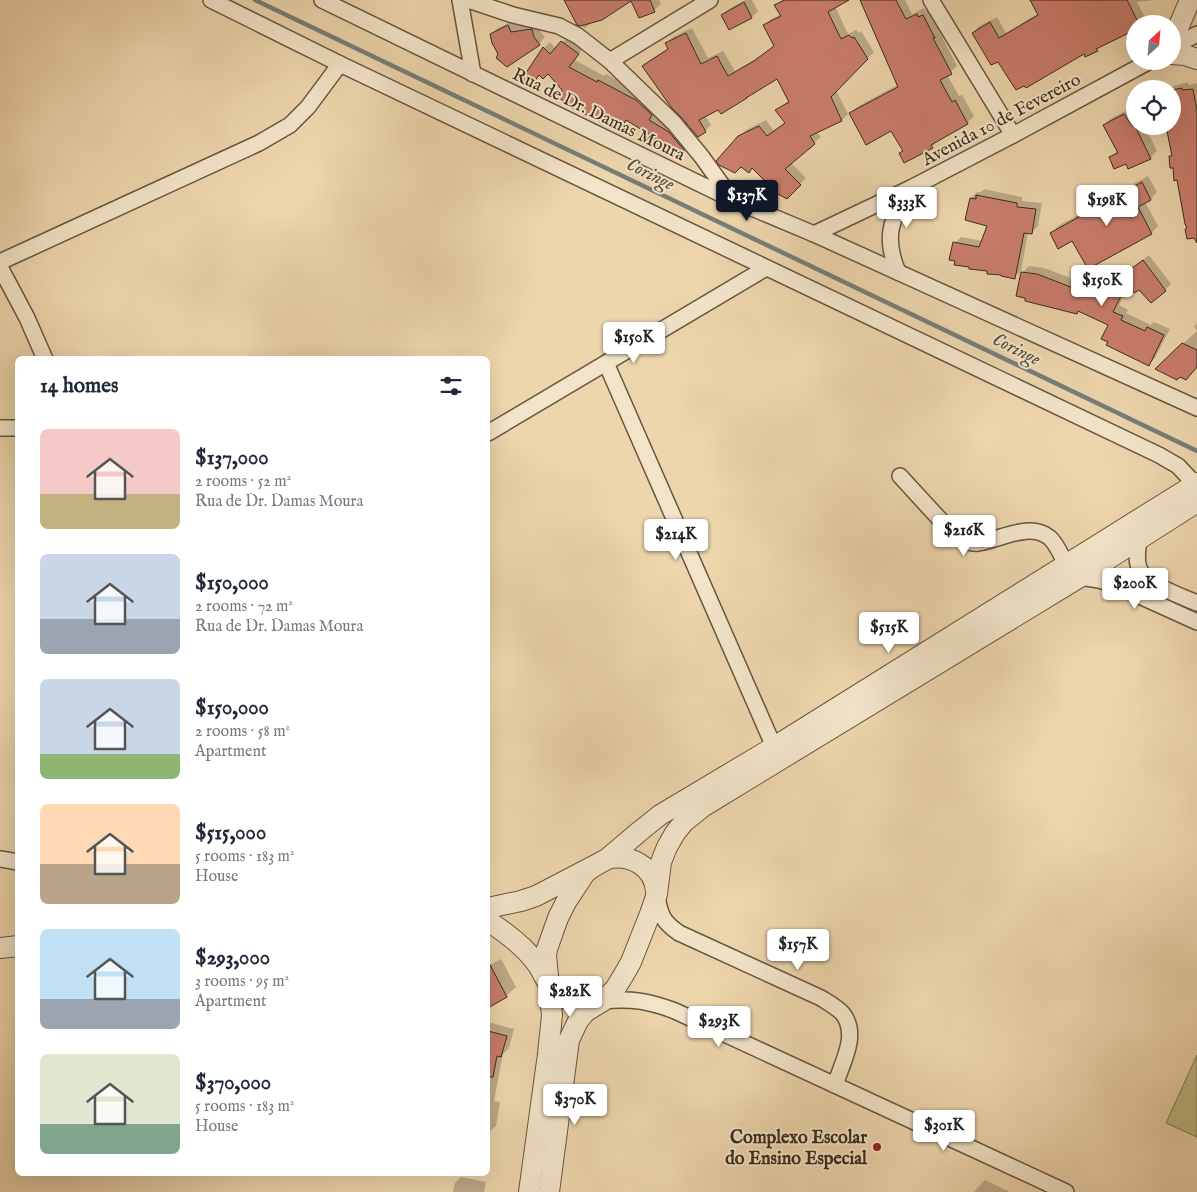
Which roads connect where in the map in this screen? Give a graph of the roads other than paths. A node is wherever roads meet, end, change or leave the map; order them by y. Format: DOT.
graph roads {
  1 [pos="211,0"];
  2 [pos="322,0"];
  3 [pos="460,0"];
  4 [pos="468,0"];
  5 [pos="710,0"];
  6 [pos="931,0"];
  7 [pos="1190,0"];
  8 [pos="1181,21"];
  9 [pos="1197,34"];
  10 [pos="1181,43"];
  11 [pos="1181,55"];
  12 [pos="1197,59"];
  13 [pos="610,60"];
  14 [pos="340,64"];
  15 [pos="1133,70"];
  16 [pos="473,74"];
  17 [pos="1013,135"];
  18 [pos="910,188"];
  19 [pos="733,200"];
  20 [pos="814,234"];
  21 [pos="0,262"];
  22 [pos="0,267"];
  23 [pos="766,268"];
  24 [pos="898,272"];
  25 [pos="44,356"];
  26 [pos="606,363"];
  27 [pos="1195,403"];
  28 [pos="0,428"];
  29 [pos="15,428"];
  30 [pos="490,433"];
  31 [pos="900,476"];
  32 [pos="1196,490"];
  33 [pos="1139,539"];
  34 [pos="1073,571"];
  35 [pos="1197,604"];
  36 [pos="1197,622"];
  37 [pos="774,746"];
  38 [pos="0,858"];
  39 [pos="607,859"];
  40 [pos="15,861"];
  41 [pos="656,894"];
  42 [pos="490,908"];
  43 [pos="490,923"];
  44 [pos="15,946"];
  45 [pos="0,948"];
  46 [pos="549,985"];
  47 [pos="603,1001"];
  48 [pos="835,1084"];
  49 [pos="529,1192"];
  50 [pos="549,1192"];
  51 [pos="1066,1192"];
  1 -- 14 [label="street"];
  2 -- 16 [label="street, Rua de Dr. Damas Moura"];
  3 -- 16 [label="street"];
  4 -- 13 [label="street"];
  5 -- 13 [label="street"];
  6 -- 17 [label="street"];
  7 -- 8 [label="street"];
  9 -- 10 [label="street"];
  11 -- 12 [label="street"];
  13 -- 19 [label="street"];
  14 -- 21 [label="street"];
  14 -- 23 [label="street"];
  15 -- 17 [label="street, Avenida 10 de Fevereiro"];
  16 -- 19 [label="street, Rua de Dr. Damas Moura"];
  17 -- 18 [label="street, Avenida 10 de Fevereiro"];
  18 -- 20 [label="street, Avenida 10 de Fevereiro"];
  18 -- 24 [label="street"];
  19 -- 20 [label="street, Rua de Dr. Damas Moura"];
  20 -- 24 [label="street, Rua de Dr. Damas Moura"];
  22 -- 25 [label="street"];
  23 -- 26 [label="street"];
  23 -- 32 [label="street"];
  24 -- 27 [label="street, Rua de Dr. Damas Moura"];
  26 -- 30 [label="street"];
  26 -- 37 [label="street"];
  28 -- 29 [label="street"];
  31 -- 34 [label="street"];
  32 -- 33 [label="street"];
  32 -- 34 [label="street"];
  33 -- 34 [label="street"];
  33 -- 35 [label="street"];
  34 -- 36 [label="street"];
  34 -- 37 [label="street"];
  34 -- 41 [label="street"];
  37 -- 39 [label="street"];
  38 -- 40 [label="street"];
  39 -- 41 [label="street"];
  39 -- 42 [label="street"];
  39 -- 46 [label="street"];
  41 -- 47 [label="street"];
  41 -- 48 [label="street"];
  43 -- 46 [label="street"];
  44 -- 45 [label="street"];
  46 -- 47 [label="street"];
  46 -- 49 [label="street"];
  47 -- 48 [label="street"];
  47 -- 50 [label="street"];
  48 -- 51 [label="street"];
}
